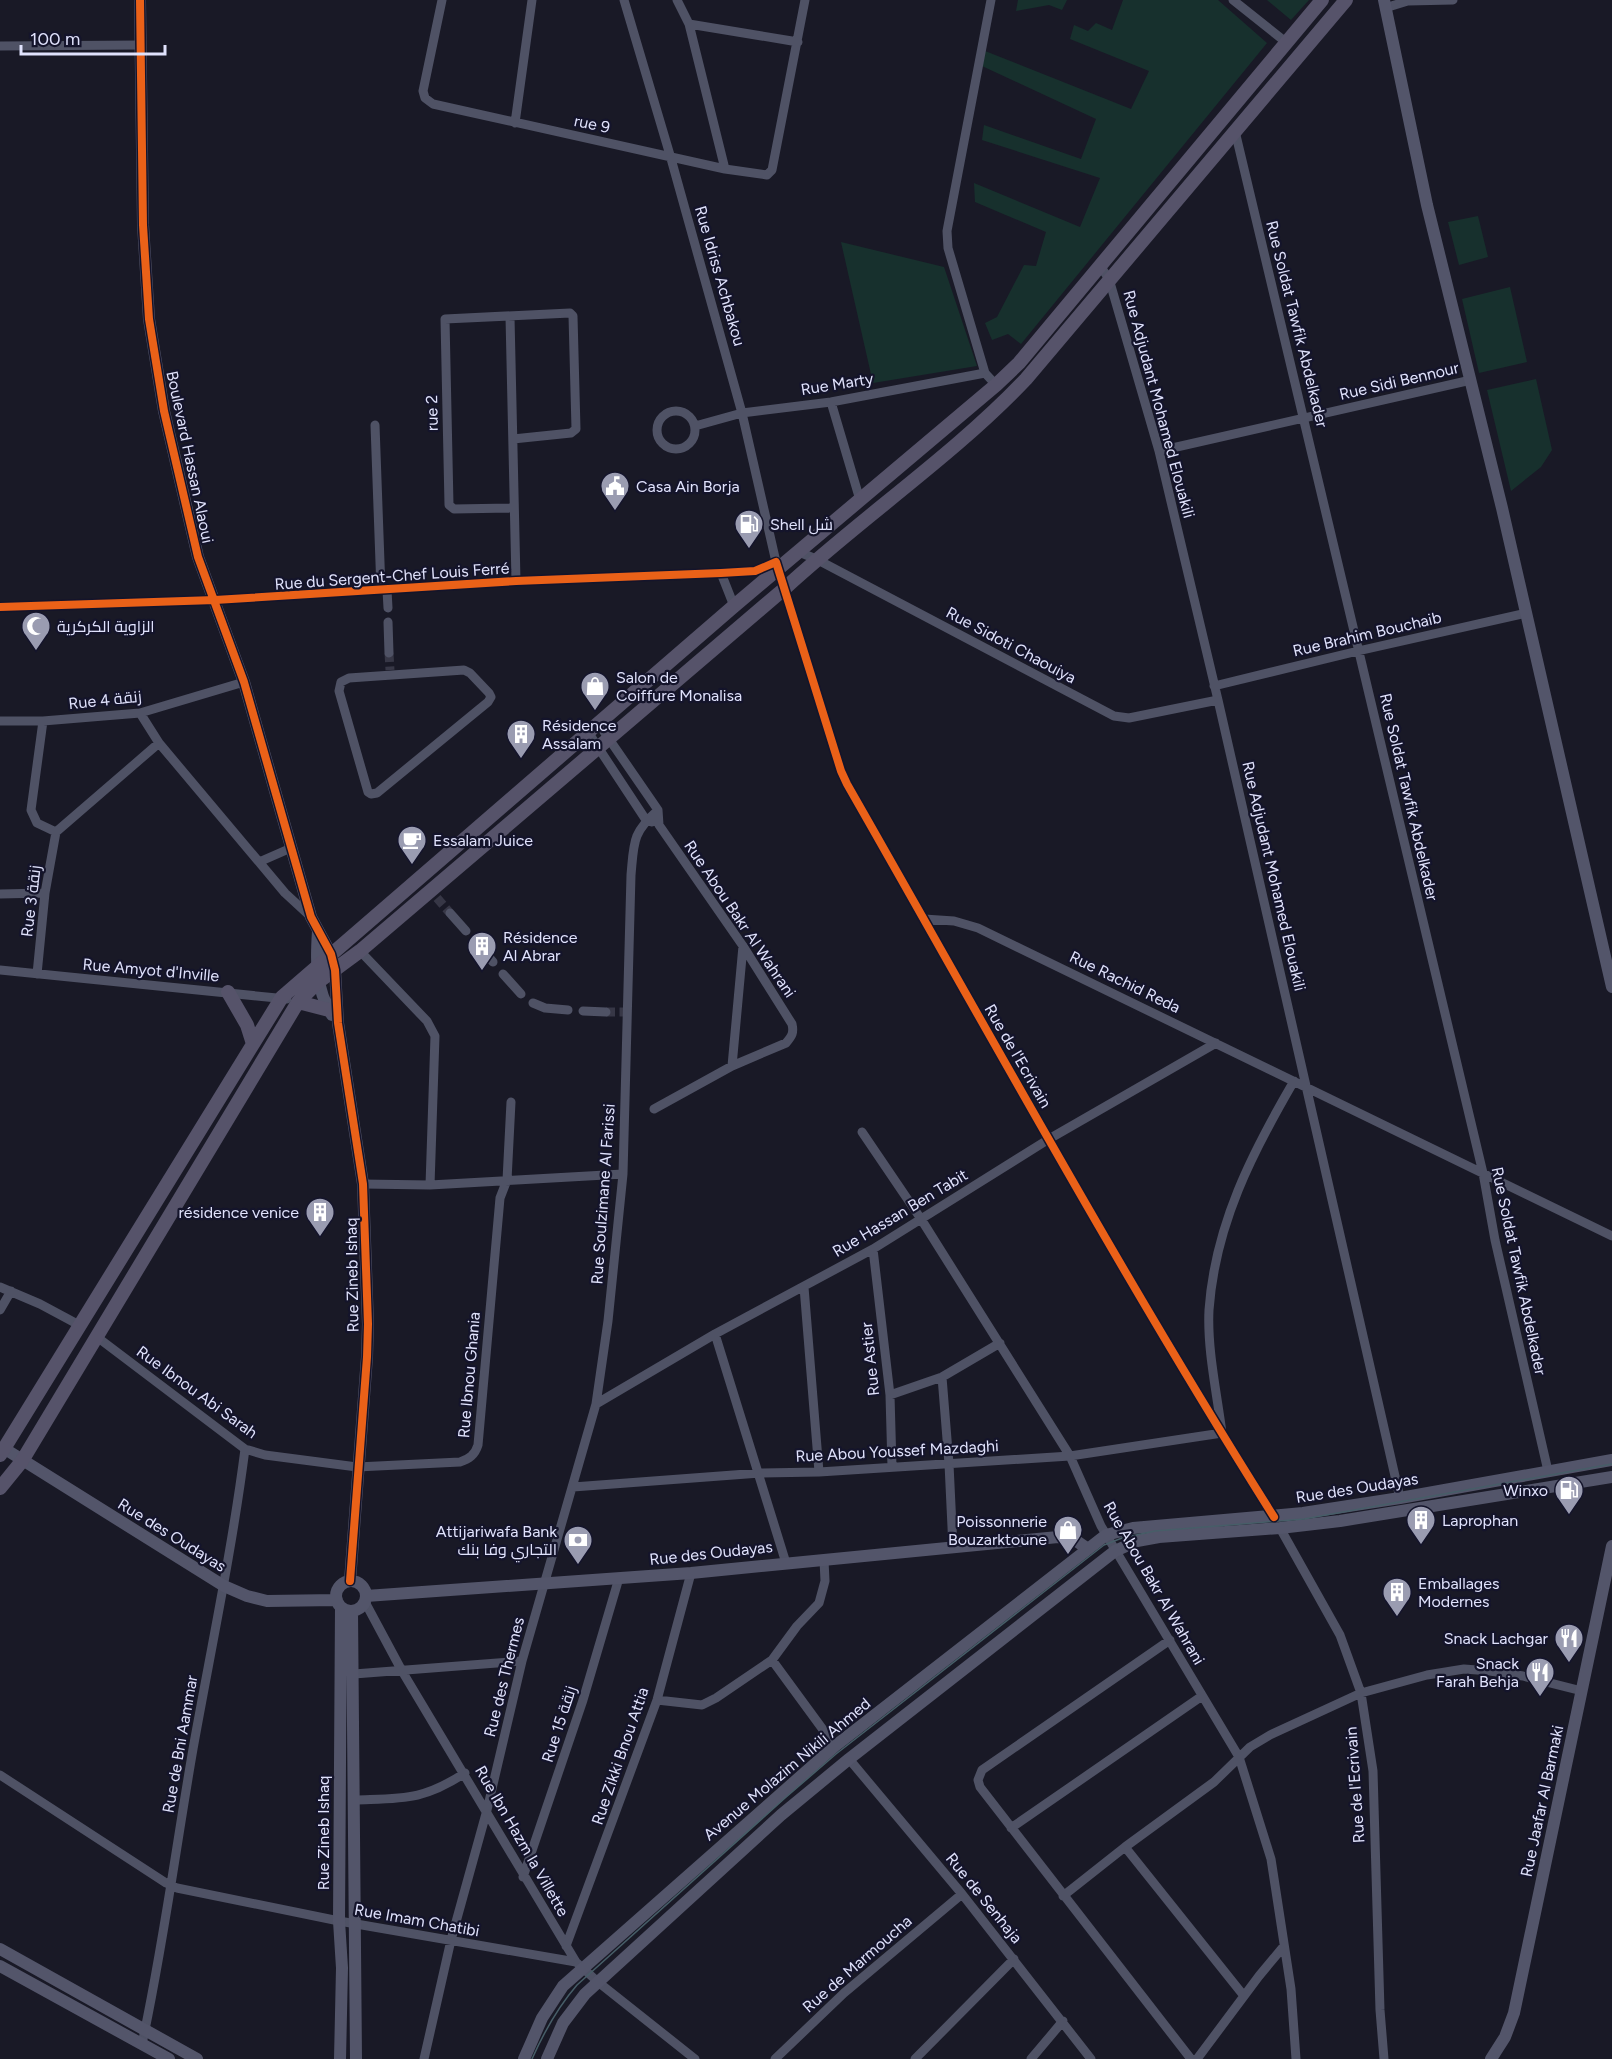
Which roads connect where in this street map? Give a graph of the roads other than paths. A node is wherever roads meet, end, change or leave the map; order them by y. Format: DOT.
graph roads {
  1 [pos="140,0"];
  2 [pos="442,0"];
  3 [pos="532,0"];
  4 [pos="624,0"];
  5 [pos="677,0"];
  6 [pos="805,0"];
  7 [pos="991,0"];
  8 [pos="1233,0"];
  9 [pos="1322,0"];
  10 [pos="1346,0"];
  11 [pos="1453,0"];
  12 [pos="1409,1"];
  13 [pos="1384,4"];
  14 [pos="689,24"];
  15 [pos="798,42"];
  16 [pos="1287,43"];
  17 [pos="139,45"];
  18 [pos="0,46"];
  19 [pos="514,123"];
  20 [pos="1235,131"];
  21 [pos="670,156"];
  22 [pos="725,169"];
  23 [pos="1101,267"];
  24 [pos="1109,279"];
  25 [pos="510,317"];
  26 [pos="985,373"];
  27 [pos="1471,380"];
  28 [pos="996,385"];
  29 [pos="831,402"];
  30 [pos="742,412"];
  31 [pos="1305,419"];
  32 [pos="375,425"];
  33 [pos="695,426"];
  34 [pos="513,438"];
  35 [pos="1158,451"];
  36 [pos="860,500"];
  37 [pos="514,508"];
  38 [pos="799,552"];
  39 [pos="816,559"];
  40 [pos="778,566"];
  41 [pos="721,573"];
  42 [pos="516,581"];
  43 [pos="784,589"];
  44 [pos="384,590"];
  45 [pos="215,600"];
  46 [pos="734,606"];
  47 [pos="0,607"];
  48 [pos="388,608"];
  49 [pos="1527,613"];
  50 [pos="388,622"];
  51 [pos="1359,651"];
  52 [pos="389,653"];
  53 [pos="390,672"];
  54 [pos="244,682"];
  55 [pos="1214,686"];
  56 [pos="1218,700"];
  57 [pos="140,713"];
  58 [pos="1,721"];
  59 [pos="43,721"];
  60 [pos="593,728"];
  61 [pos="604,742"];
  62 [pos="159,743"];
  63 [pos="658,810"];
  64 [pos="646,820"];
  65 [pos="658,825"];
  66 [pos="56,832"];
  67 [pos="291,848"];
  68 [pos="259,862"];
  69 [pos="45,893"];
  70 [pos="0,894"];
  71 [pos="450,913"];
  72 [pos="311,917"];
  73 [pos="924,919"];
  74 [pos="318,931"];
  75 [pos="466,932"];
  76 [pos="477,943"];
  77 [pos="743,946"];
  78 [pos="360,951"];
  79 [pos="331,954"];
  80 [pos="493,962"];
  81 [pos="316,965"];
  82 [pos="0,970"];
  83 [pos="334,970"];
  84 [pos="37,974"];
  85 [pos="503,974"];
  86 [pos="318,982"];
  87 [pos="1612,987"];
  88 [pos="228,992"];
  89 [pos="521,994"];
  90 [pos="282,997"];
  91 [pos="297,1002"];
  92 [pos="533,1003"];
  93 [pos="329,1010"];
  94 [pos="568,1010"];
  95 [pos="583,1011"];
  96 [pos="606,1012"];
  97 [pos="338,1023"];
  98 [pos="1216,1043"];
  99 [pos="253,1044"];
  100 [pos="732,1066"];
  101 [pos="1294,1081"];
  102 [pos="1307,1087"];
  103 [pos="511,1102"];
  104 [pos="654,1108"];
  105 [pos="862,1132"];
  106 [pos="1049,1139"];
  107 [pos="1483,1173"];
  108 [pos="623,1174"];
  109 [pos="507,1180"];
  110 [pos="363,1184"];
  111 [pos="430,1185"];
  112 [pos="921,1219"];
  113 [pos="1612,1236"];
  114 [pos="873,1249"];
  115 [pos="0,1287"];
  116 [pos="804,1287"];
  117 [pos="11,1291"];
  118 [pos="0,1310"];
  119 [pos="81,1326"];
  120 [pos="715,1334"];
  121 [pos="97,1337"];
  122 [pos="1000,1343"];
  123 [pos="942,1377"];
  124 [pos="890,1395"];
  125 [pos="596,1404"];
  126 [pos="1222,1433"];
  127 [pos="245,1449"];
  128 [pos="2,1450"];
  129 [pos="1070,1456"];
  130 [pos="1612,1460"];
  131 [pos="22,1461"];
  132 [pos="949,1464"];
  133 [pos="357,1467"];
  134 [pos="892,1467"];
  135 [pos="1548,1471"];
  136 [pos="819,1472"];
  137 [pos="760,1473"];
  138 [pos="1612,1477"];
  139 [pos="573,1487"];
  140 [pos="0,1488"];
  141 [pos="1401,1498"];
  142 [pos="1277,1523"];
  143 [pos="1106,1535"];
  144 [pos="1612,1546"];
  145 [pos="953,1548"];
  146 [pos="1115,1551"];
  147 [pos="1083,1553"];
  148 [pos="824,1560"];
  149 [pos="786,1563"];
  150 [pos="691,1573"];
  151 [pos="619,1578"];
  152 [pos="350,1581"];
  153 [pos="545,1582"];
  154 [pos="224,1586"];
  155 [pos="366,1599"];
  156 [pos="343,1606"];
  157 [pos="1170,1640"];
  158 [pos="772,1660"];
  159 [pos="522,1661"];
  160 [pos="402,1671"];
  161 [pos="354,1674"];
  162 [pos="1582,1691"];
  163 [pos="1361,1693"];
  164 [pos="1202,1696"];
  165 [pos="657,1700"];
  166 [pos="835,1746"];
  167 [pos="1239,1757"];
  168 [pos="849,1759"];
  169 [pos="465,1773"];
  170 [pos="0,1775"];
  171 [pos="354,1800"];
  172 [pos="487,1810"];
  173 [pos="1011,1828"];
  174 [pos="1125,1847"];
  175 [pos="523,1877"];
  176 [pos="171,1886"];
  177 [pos="962,1894"];
  178 [pos="1063,1896"];
  179 [pos="339,1921"];
  180 [pos="356,1924"];
  181 [pos="451,1940"];
  182 [pos="566,1946"];
  183 [pos="1284,1946"];
  184 [pos="0,1949"];
  185 [pos="1014,1959"];
  186 [pos="0,1966"];
  187 [pos="579,1966"];
  188 [pos="598,1982"];
  189 [pos="1244,1996"];
  190 [pos="88,1997"];
  191 [pos="82,2011"];
  192 [pos="1063,2021"];
  193 [pos="145,2030"];
  194 [pos="142,2044"];
  195 [pos="169,2059"];
  196 [pos="197,2059"];
  197 [pos="340,2059"];
  198 [pos="356,2059"];
  199 [pos="424,2059"];
  200 [pos="524,2059"];
  201 [pos="547,2059"];
  202 [pos="695,2059"];
  203 [pos="775,2059"];
  204 [pos="915,2059"];
  205 [pos="1031,2059"];
  206 [pos="1091,2059"];
  207 [pos="1191,2059"];
  208 [pos="1197,2059"];
  209 [pos="1296,2059"];
  210 [pos="1384,2059"];
  211 [pos="1491,2059"];
  1 -- 17 [label="street, Boulevard Hassan Alaoui"];
  2 -- 19 [label="street, rue 9"];
  3 -- 19 [label="street"];
  4 -- 21 [label="street, Rue Idriss Achbakou"];
  5 -- 14 [label="street"];
  6 -- 15 [label="street"];
  7 -- 26 [label="street"];
  8 -- 16 [label="street"];
  9 -- 16 [label="main road"];
  10 -- 20 [label="main road"];
  11 -- 12 [label="street"];
  12 -- 13 [label="street"];
  13 -- 27 [label="street"];
  14 -- 15 [label="street"];
  14 -- 22 [label="street"];
  15 -- 22 [label="street, rue 9"];
  16 -- 23 [label="main road"];
  17 -- 18 [label="street"];
  17 -- 45 [label="street, Boulevard Hassan Alaoui"];
  19 -- 21 [label="street, rue 9"];
  20 -- 24 [label="main road"];
  20 -- 31 [label="street, Rue Soldat Tawfik Abdelkader"];
  21 -- 22 [label="street, rue 9"];
  21 -- 30 [label="street, Rue Idriss Achbakou"];
  23 -- 24 [label="street, Rue Adjudant Mohamed Elouakili"];
  23 -- 28 [label="main road"];
  24 -- 35 [label="street, Rue Adjudant Mohamed Elouakili"];
  24 -- 39 [label="main road"];
  25 -- 34 [label="street"];
  25 -- 34 [label="street"];
  25 -- 37 [label="street, rue 2"];
  26 -- 28 [label="street"];
  26 -- 29 [label="street, Rue Marty"];
  27 -- 31 [label="street, Rue Sidi Bennour"];
  27 -- 49 [label="street"];
  28 -- 36 [label="main road"];
  29 -- 30 [label="street, Rue Marty"];
  29 -- 36 [label="street"];
  30 -- 33 [label="street, Rue Marty"];
  30 -- 40 [label="street, Rue Idriss Achbakou"];
  31 -- 35 [label="street, Rue Sidi Bennour"];
  31 -- 51 [label="street, Rue Soldat Tawfik Abdelkader"];
  32 -- 44 [label="street"];
  33 -- 33 [label="street"];
  34 -- 37 [label="street"];
  35 -- 55 [label="street, Rue Adjudant Mohamed Elouakili"];
  36 -- 38 [label="main road"];
  37 -- 42 [label="street"];
  38 -- 39 [label="street, Rue Sidoti Chaouiya"];
  38 -- 40 [label="main road"];
  39 -- 43 [label="main road"];
  39 -- 56 [label="street, Rue Sidoti Chaouiya"];
  40 -- 41 [label="street, Rue du Sergent-Chef Louis Ferré"];
  40 -- 43 [label="street, Rue Idriss Achbakou"];
  40 -- 46 [label="main road"];
  41 -- 42 [label="street, Rue du Sergent-Chef Louis Ferré"];
  41 -- 46 [label="street"];
  42 -- 44 [label="street, Rue du Sergent-Chef Louis Ferré"];
  43 -- 61 [label="main road"];
  43 -- 73 [label="street, Rue de l'Ecrivain"];
  44 -- 45 [label="street, Rue du Sergent-Chef Louis Ferré"];
  44 -- 48 [label="street"];
  45 -- 47 [label="street, Rue du Sergent-Chef Louis Ferré"];
  45 -- 54 [label="street, Boulevard Hassan Alaoui"];
  46 -- 60 [label="main road"];
  49 -- 51 [label="street, Rue Brahim Bouchaib"];
  49 -- 87 [label="street"];
  50 -- 52 [label="street"];
  51 -- 55 [label="street, Rue Brahim Bouchaib"];
  51 -- 107 [label="street, Rue Soldat Tawfik Abdelkader"];
  53 -- 53 [label="street"];
  54 -- 57 [label="street, Rue 4 زنقة"];
  54 -- 67 [label="street, Boulevard Hassan Alaoui"];
  55 -- 56 [label="street, Rue Adjudant Mohamed Elouakili"];
  56 -- 102 [label="street, Rue Adjudant Mohamed Elouakili"];
  57 -- 59 [label="street, Rue 4 زنقة"];
  57 -- 62 [label="street"];
  58 -- 59 [label="street, Rue 4 زنقة"];
  59 -- 66 [label="street"];
  60 -- 61 [label="street"];
  60 -- 61 [label="street"];
  60 -- 79 [label="main road"];
  61 -- 63 [label="street"];
  61 -- 64 [label="street"];
  61 -- 78 [label="main road"];
  62 -- 66 [label="street"];
  62 -- 68 [label="street"];
  63 -- 64 [label="street, Rue Soulzimane Al Farissi"];
  63 -- 65 [label="street"];
  64 -- 65 [label="street"];
  64 -- 108 [label="street, Rue Soulzimane Al Farissi"];
  65 -- 77 [label="street, Rue Abou Bakr Al Wahrani"];
  66 -- 69 [label="street, Rue 3 زنقة"];
  67 -- 68 [label="street"];
  67 -- 72 [label="street, Boulevard Hassan Alaoui"];
  68 -- 72 [label="street"];
  69 -- 70 [label="street"];
  69 -- 84 [label="street, Rue 3 زنقة"];
  71 -- 75 [label="street"];
  72 -- 74 [label="street, Boulevard Hassan Alaoui"];
  73 -- 98 [label="street, Rue Rachid Reda"];
  73 -- 106 [label="street, Rue de l'Ecrivain"];
  74 -- 79 [label="street, Boulevard Hassan Alaoui"];
  74 -- 81 [label="street, Boulevard Hassan Alaoui"];
  76 -- 80 [label="street"];
  77 -- 100 [label="street"];
  77 -- 100 [label="street, Rue Abou Bakr Al Wahrani"];
  78 -- 83 [label="main road"];
  78 -- 111 [label="street"];
  79 -- 81 [label="main road"];
  79 -- 83 [label="street, Boulevard Hassan Alaoui"];
  81 -- 86 [label="street, Rue Zineb Ishaq"];
  81 -- 90 [label="main road"];
  82 -- 84 [label="street, Rue Amyot d'Inville"];
  83 -- 86 [label="main road"];
  83 -- 97 [label="street, Rue Zineb Ishaq"];
  84 -- 88 [label="street, Rue Amyot d'Inville"];
  85 -- 89 [label="street"];
  86 -- 91 [label="main road"];
  86 -- 93 [label="street, Rue Zineb Ishaq"];
  88 -- 90 [label="street, Rue Amyot d'Inville"];
  88 -- 99 [label="main road"];
  90 -- 91 [label="street, Rue Amyot d'Inville"];
  90 -- 99 [label="main road"];
  91 -- 93 [label="main road"];
  91 -- 121 [label="main road"];
  92 -- 94 [label="street"];
  93 -- 97 [label="street, Rue Zineb Ishaq"];
  95 -- 96 [label="street"];
  97 -- 110 [label="street, Rue Zineb Ishaq"];
  98 -- 101 [label="street, Rue Rachid Reda"];
  98 -- 106 [label="street, Rue Hassan Ben Tabit"];
  99 -- 119 [label="main road"];
  100 -- 104 [label="street"];
  101 -- 102 [label="street, Rue Rachid Reda"];
  101 -- 126 [label="street"];
  102 -- 107 [label="street, Rue Rachid Reda"];
  102 -- 141 [label="street, Rue Adjudant Mohamed Elouakili"];
  103 -- 109 [label="street, Rue Ibnou Ghania"];
  105 -- 112 [label="street, Rue Abou Bakr Al Wahrani"];
  106 -- 112 [label="street, Rue Hassan Ben Tabit"];
  106 -- 126 [label="street, Rue de l'Ecrivain"];
  107 -- 113 [label="street, Rue Rachid Reda"];
  107 -- 135 [label="street, Rue Soldat Tawfik Abdelkader"];
  108 -- 109 [label="street"];
  108 -- 125 [label="street, Rue Soulzimane Al Farissi"];
  109 -- 111 [label="street"];
  109 -- 133 [label="street, Rue Ibnou Ghania"];
  110 -- 111 [label="street"];
  110 -- 133 [label="street, Rue Zineb Ishaq"];
  112 -- 114 [label="street, Rue Hassan Ben Tabit"];
  112 -- 122 [label="street, Rue Abou Bakr Al Wahrani"];
  114 -- 116 [label="street, Rue Hassan Ben Tabit"];
  114 -- 124 [label="street, Rue Astier"];
  115 -- 117 [label="street"];
  116 -- 120 [label="street, Rue Hassan Ben Tabit"];
  116 -- 136 [label="street"];
  117 -- 118 [label="street"];
  117 -- 119 [label="street"];
  119 -- 128 [label="main road"];
  120 -- 125 [label="street, Rue Hassan Ben Tabit"];
  120 -- 137 [label="street"];
  121 -- 127 [label="street, Rue Ibnou Abi Sarah"];
  121 -- 131 [label="main road"];
  122 -- 123 [label="street"];
  122 -- 129 [label="street, Rue Abou Bakr Al Wahrani"];
  123 -- 124 [label="street"];
  123 -- 132 [label="street"];
  124 -- 134 [label="street, Rue Astier"];
  125 -- 139 [label="street, Rue Soulzimane Al Farissi"];
  126 -- 129 [label="street, Rue Abou Youssef Mazdaghi"];
  126 -- 142 [label="street, Rue de l'Ecrivain"];
  127 -- 133 [label="street, Rue Ibnou Abi Sarah"];
  127 -- 154 [label="street, Rue de Bni Aammar"];
  128 -- 131 [label="street, Rue des Oudayas"];
  129 -- 132 [label="street, Rue Abou Youssef Mazdaghi"];
  129 -- 143 [label="street, Rue Abou Bakr Al Wahrani"];
  130 -- 135 [label="street, Rue des Oudayas"];
  131 -- 140 [label="main road"];
  131 -- 154 [label="street, Rue des Oudayas"];
  132 -- 134 [label="street, Rue Abou Youssef Mazdaghi"];
  132 -- 145 [label="street"];
  133 -- 152 [label="street, Rue Zineb Ishaq"];
  134 -- 136 [label="street, Rue Abou Youssef Mazdaghi"];
  135 -- 141 [label="street, Rue des Oudayas"];
  136 -- 137 [label="street, Rue Abou Youssef Mazdaghi"];
  137 -- 139 [label="street, Rue Abou Youssef Mazdaghi"];
  137 -- 149 [label="street"];
  138 -- 142 [label="street, Rue des Oudayas"];
  139 -- 153 [label="street, Rue Soulzimane Al Farissi"];
  141 -- 142 [label="street, Rue des Oudayas"];
  142 -- 143 [label="street, Rue des Oudayas"];
  142 -- 146 [label="street, Rue des Oudayas"];
  142 -- 163 [label="street, Rue de l'Ecrivain"];
  143 -- 146 [label="street, Rue Abou Bakr Al Wahrani"];
  143 -- 147 [label="street, Avenue Molazim Nikili Ahmed"];
  144 -- 162 [label="street, Rue Jaafar Al Barmaki"];
  145 -- 147 [label="street, Rue des Oudayas"];
  145 -- 148 [label="street, Rue des Oudayas"];
  146 -- 157 [label="street, Rue Abou Bakr Al Wahrani"];
  146 -- 168 [label="street, Avenue Molazim Nikili Ahmed"];
  147 -- 166 [label="street, Avenue Molazim Nikili Ahmed"];
  148 -- 149 [label="street, Rue des Oudayas"];
  148 -- 158 [label="street"];
  149 -- 150 [label="street, Rue des Oudayas"];
  150 -- 151 [label="street, Rue des Oudayas"];
  150 -- 165 [label="street, Rue Zikki Bnou Attia"];
  151 -- 153 [label="street, Rue des Oudayas"];
  151 -- 175 [label="street, Rue 15 زنقة"];
  152 -- 155 [label="street"];
  152 -- 156 [label="street"];
  153 -- 155 [label="street, Rue des Oudayas"];
  153 -- 159 [label="street, Rue des Thermes"];
  154 -- 156 [label="street, Rue des Oudayas"];
  154 -- 176 [label="street, Rue de Bni Aammar"];
  155 -- 156 [label="street"];
  155 -- 160 [label="street, Rue Ibn Hazm la Villette"];
  156 -- 161 [label="street, Rue Zineb Ishaq"];
  156 -- 179 [label="street, Rue Zineb Ishaq"];
  157 -- 164 [label="street, Rue Abou Bakr Al Wahrani"];
  157 -- 173 [label="street"];
  158 -- 165 [label="street"];
  158 -- 166 [label="street"];
  159 -- 160 [label="street"];
  159 -- 172 [label="street, Rue des Thermes"];
  160 -- 161 [label="street"];
  160 -- 169 [label="street, Rue Ibn Hazm la Villette"];
  161 -- 171 [label="street, Rue Zineb Ishaq"];
  162 -- 163 [label="street"];
  162 -- 211 [label="street, Rue Jaafar Al Barmaki"];
  163 -- 167 [label="street"];
  163 -- 210 [label="street, Rue de l'Ecrivain"];
  164 -- 167 [label="street, Rue Abou Bakr Al Wahrani"];
  164 -- 173 [label="street"];
  165 -- 182 [label="street, Rue Zikki Bnou Attia"];
  166 -- 187 [label="street, Avenue Molazim Nikili Ahmed"];
  167 -- 174 [label="street"];
  167 -- 183 [label="street, Rue Abou Bakr Al Wahrani"];
  168 -- 177 [label="street, Rue de Senhaja"];
  168 -- 188 [label="street, Avenue Molazim Nikili Ahmed"];
  169 -- 171 [label="street"];
  169 -- 172 [label="street, Rue Ibn Hazm la Villette"];
  170 -- 176 [label="street, Rue Imam Chatibi"];
  171 -- 180 [label="street, Rue Zineb Ishaq"];
  172 -- 175 [label="street, Rue Ibn Hazm la Villette"];
  172 -- 181 [label="street, Rue des Thermes"];
  173 -- 178 [label="street"];
  174 -- 178 [label="street"];
  174 -- 189 [label="street"];
  175 -- 182 [label="street, Rue Ibn Hazm la Villette"];
  176 -- 179 [label="street, Rue Imam Chatibi"];
  176 -- 193 [label="street, Rue de Bni Aammar"];
  177 -- 185 [label="street, Rue de Senhaja"];
  177 -- 203 [label="street, Rue de Marmoucha"];
  178 -- 207 [label="street"];
  179 -- 180 [label="street, Rue Imam Chatibi"];
  179 -- 197 [label="street, Rue Zineb Ishaq"];
  180 -- 181 [label="street, Rue Imam Chatibi"];
  180 -- 198 [label="street, Rue Zineb Ishaq"];
  181 -- 187 [label="street, Rue Imam Chatibi"];
  181 -- 199 [label="street, Rue des Thermes"];
  182 -- 187 [label="street, Rue Ibn Hazm la Villette"];
  183 -- 189 [label="street"];
  183 -- 209 [label="street, Rue Abou Bakr Al Wahrani"];
  184 -- 190 [label="street"];
  185 -- 192 [label="street, Rue de Senhaja"];
  185 -- 204 [label="street"];
  186 -- 191 [label="street"];
  187 -- 188 [label="street, Rue Ibn Hazm la Villette"];
  187 -- 200 [label="street, Avenue Molazim Nikili Ahmed"];
  188 -- 201 [label="street, Avenue Molazim Nikili Ahmed"];
  188 -- 202 [label="street, Rue Ibn Hazm la Villette"];
  189 -- 208 [label="street"];
  190 -- 191 [label="street"];
  190 -- 193 [label="street"];
  191 -- 194 [label="street"];
  192 -- 205 [label="street"];
  192 -- 206 [label="street, Rue de Senhaja"];
  193 -- 194 [label="street, Rue de Bni Aammar"];
  193 -- 196 [label="street"];
  194 -- 195 [label="street"];
}
